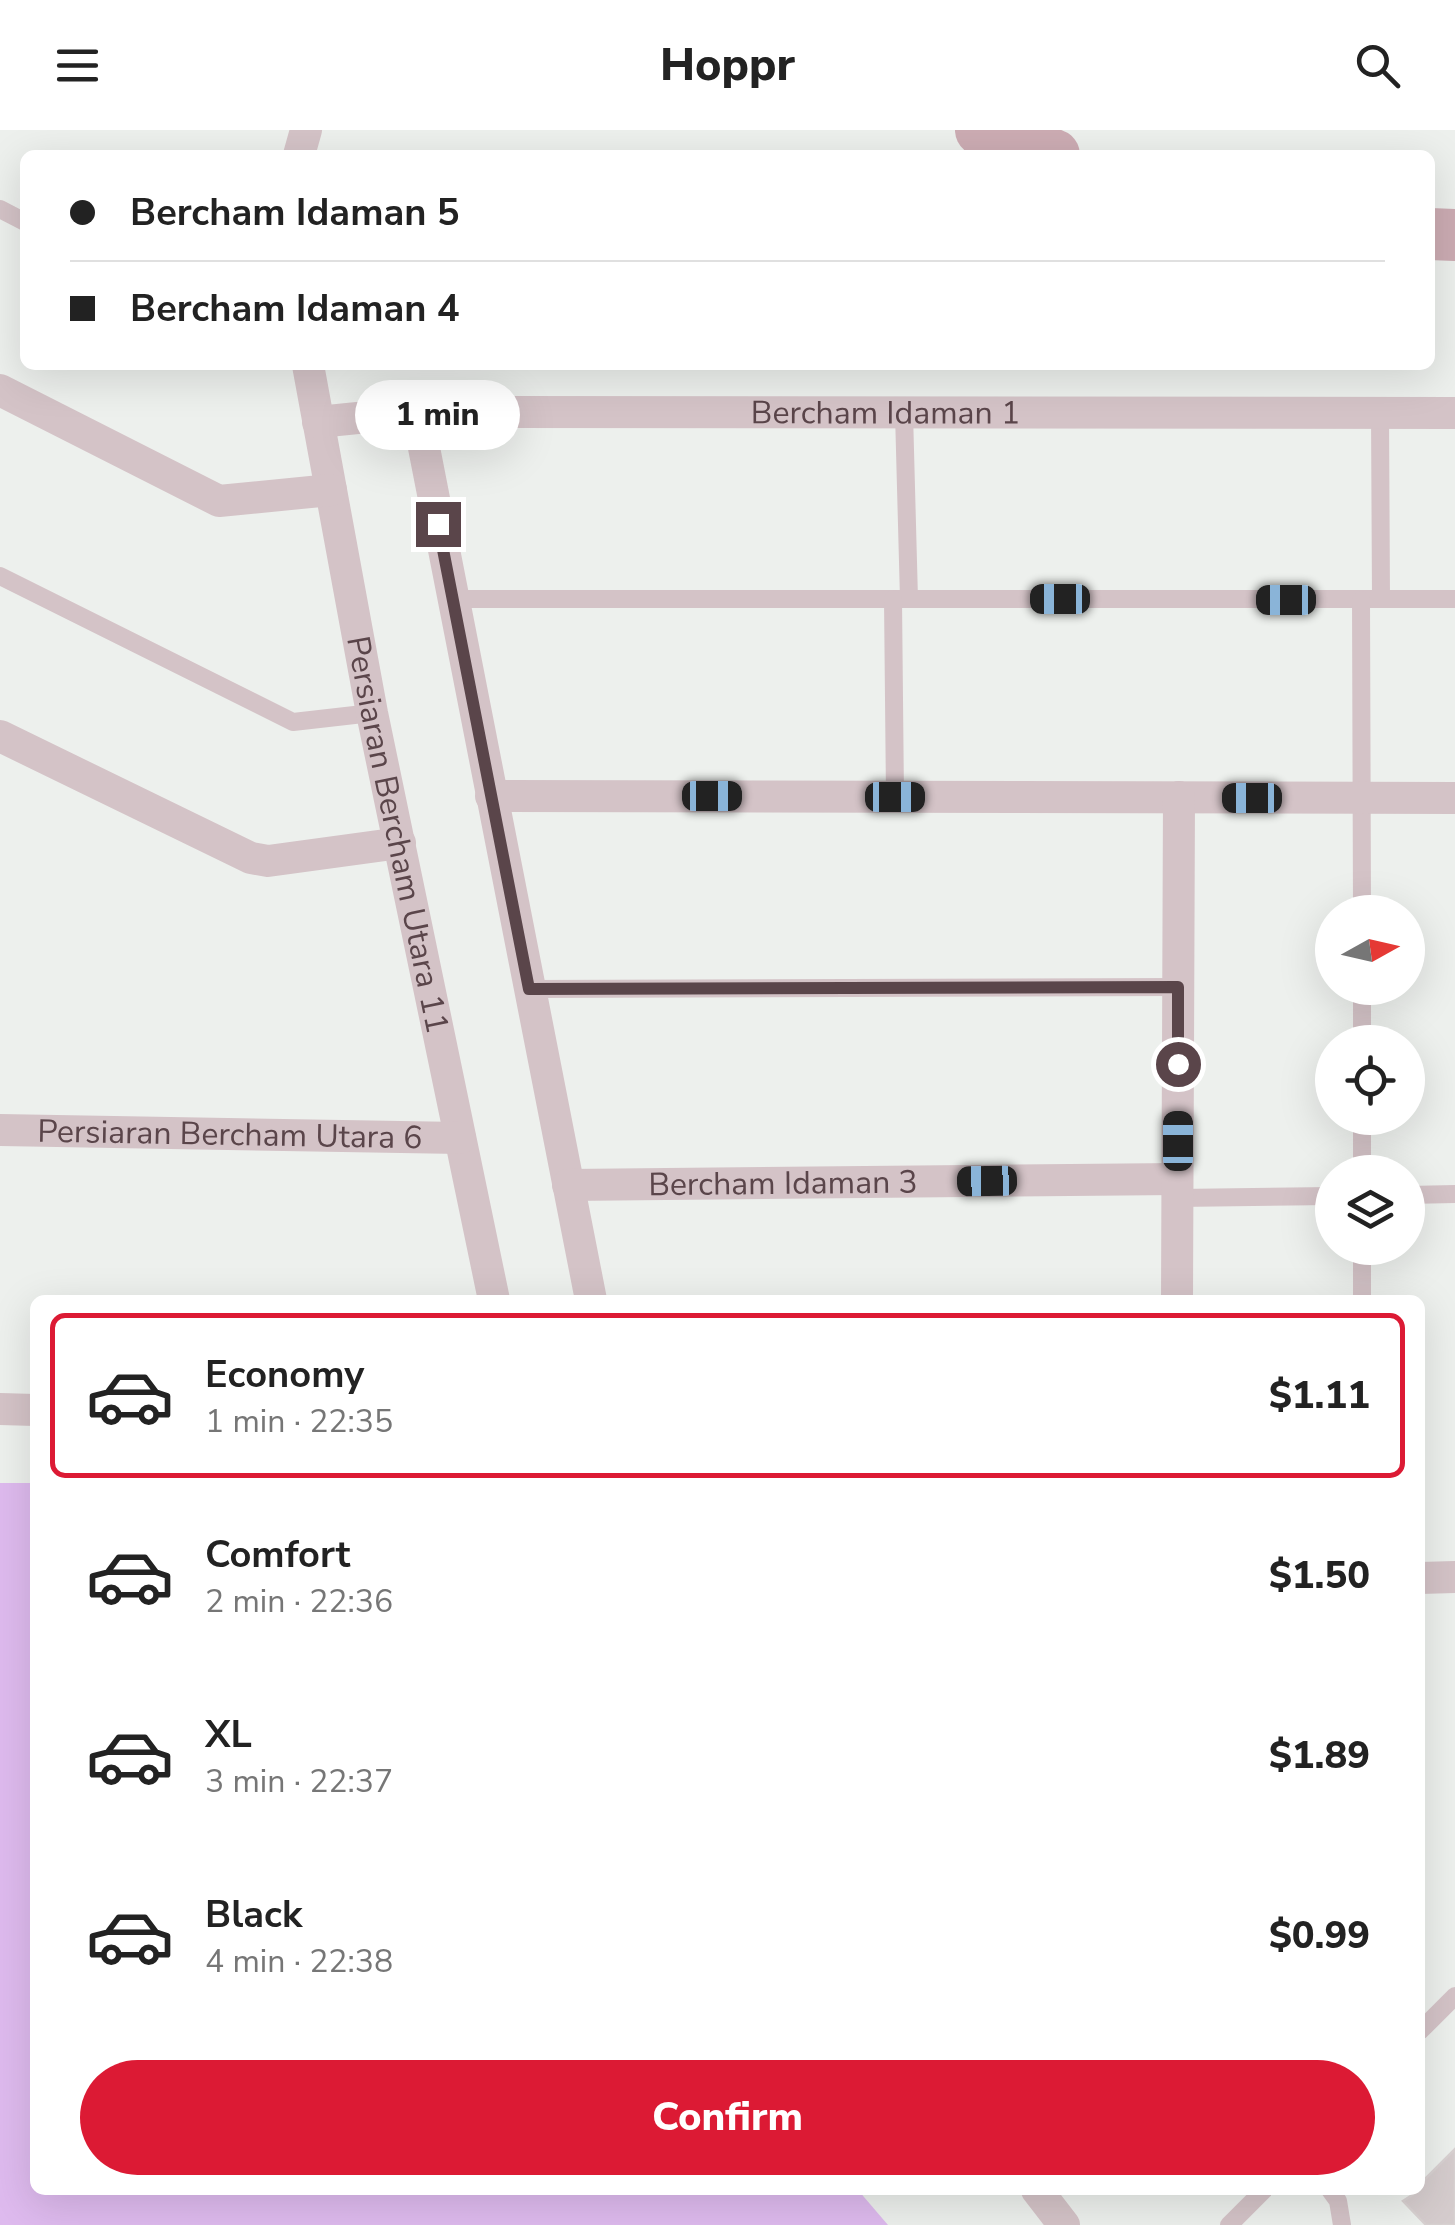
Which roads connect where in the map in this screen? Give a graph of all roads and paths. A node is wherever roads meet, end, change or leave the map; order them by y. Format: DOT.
graph roads {
  1 [pos="981,130"];
  2 [pos="1039,150"];
  3 [pos="309,370"];
  4 [pos="0,390"];
  5 [pos="417,412"];
  6 [pos="904,413"];
  7 [pos="1380,413"];
  8 [pos="1455,413"];
  9 [pos="318,422"];
  10 [pos="331,490"];
  11 [pos="0,576"];
  12 [pos="452,598"];
  13 [pos="901,599"];
  14 [pos="1381,599"];
  15 [pos="1361,600"];
  16 [pos="1455,600"];
  17 [pos="372,713"];
  18 [pos="0,736"];
  19 [pos="491,796"];
  20 [pos="895,797"];
  21 [pos="1179,798"];
  22 [pos="1362,798"];
  23 [pos="1455,798"];
  24 [pos="400,843"];
  25 [pos="1362,895"];
  26 [pos="1178,987"];
  27 [pos="529,989"];
  28 [pos="0,1130"];
  29 [pos="460,1138"];
  30 [pos="568,1185"];
  31 [pos="1178,1188"];
  32 [pos="1455,1194"];
  33 [pos="1315,1195"];
  34 [pos="1425,1195"];
  35 [pos="1362,1265"];
  36 [pos="493,1295"];
  37 [pos="589,1295"];
  38 [pos="1177,1295"];
  39 [pos="1362,1295"];
  40 [pos="0,1409"];
  41 [pos="30,1410"];
  42 [pos="1425,1578"];
  43 [pos="1455,1578"];
  44 [pos="1455,1996"];
  45 [pos="1425,2027"];
  46 [pos="1041,2195"];
  47 [pos="1259,2195"];
  48 [pos="1334,2195"];
  49 [pos="1064,2225"];
  50 [pos="1229,2225"];
  51 [pos="1342,2225"];
  1 -- 2 [label="main road"];
  3 -- 9 [label="street, Persiaran Bercham Utara 11"];
  4 -- 10 [label="street"];
  5 -- 6 [label="street, Bercham Idaman 1"];
  5 -- 9 [label="street, Bercham Idaman 1"];
  5 -- 12 [label="street"];
  6 -- 7 [label="street, Bercham Idaman 1"];
  6 -- 13 [label="lane"];
  7 -- 8 [label="street, Bercham Idaman 1"];
  7 -- 14 [label="lane"];
  9 -- 10 [label="street, Persiaran Bercham Utara 11"];
  10 -- 17 [label="street, Persiaran Bercham Utara 11"];
  11 -- 17 [label="lane"];
  12 -- 13 [label="lane"];
  12 -- 19 [label="street"];
  13 -- 15 [label="lane"];
  13 -- 20 [label="lane"];
  14 -- 15 [label="lane"];
  14 -- 16 [label="lane"];
  15 -- 22 [label="lane"];
  17 -- 24 [label="street, Persiaran Bercham Utara 11"];
  18 -- 24 [label="street"];
  19 -- 20 [label="street"];
  19 -- 27 [label="street"];
  20 -- 21 [label="street"];
  21 -- 22 [label="street"];
  21 -- 26 [label="street"];
  22 -- 23 [label="street"];
  22 -- 25 [label="lane"];
  24 -- 29 [label="street, Persiaran Bercham Utara 11"];
  26 -- 27 [label="lane"];
  26 -- 31 [label="street"];
  27 -- 30 [label="street"];
  28 -- 29 [label="street, Persiaran Bercham Utara 6"];
  29 -- 36 [label="street, Persiaran Bercham Utara 11"];
  30 -- 31 [label="street, Bercham Idaman 3"];
  30 -- 37 [label="street"];
  31 -- 33 [label="lane"];
  31 -- 38 [label="street"];
  32 -- 34 [label="lane"];
  35 -- 39 [label="lane"];
  40 -- 41 [label="street"];
  42 -- 43 [label="street"];
  44 -- 45 [label="lane"];
  46 -- 49 [label="street"];
  47 -- 50 [label="lane"];
  48 -- 51 [label="lane"];
}
